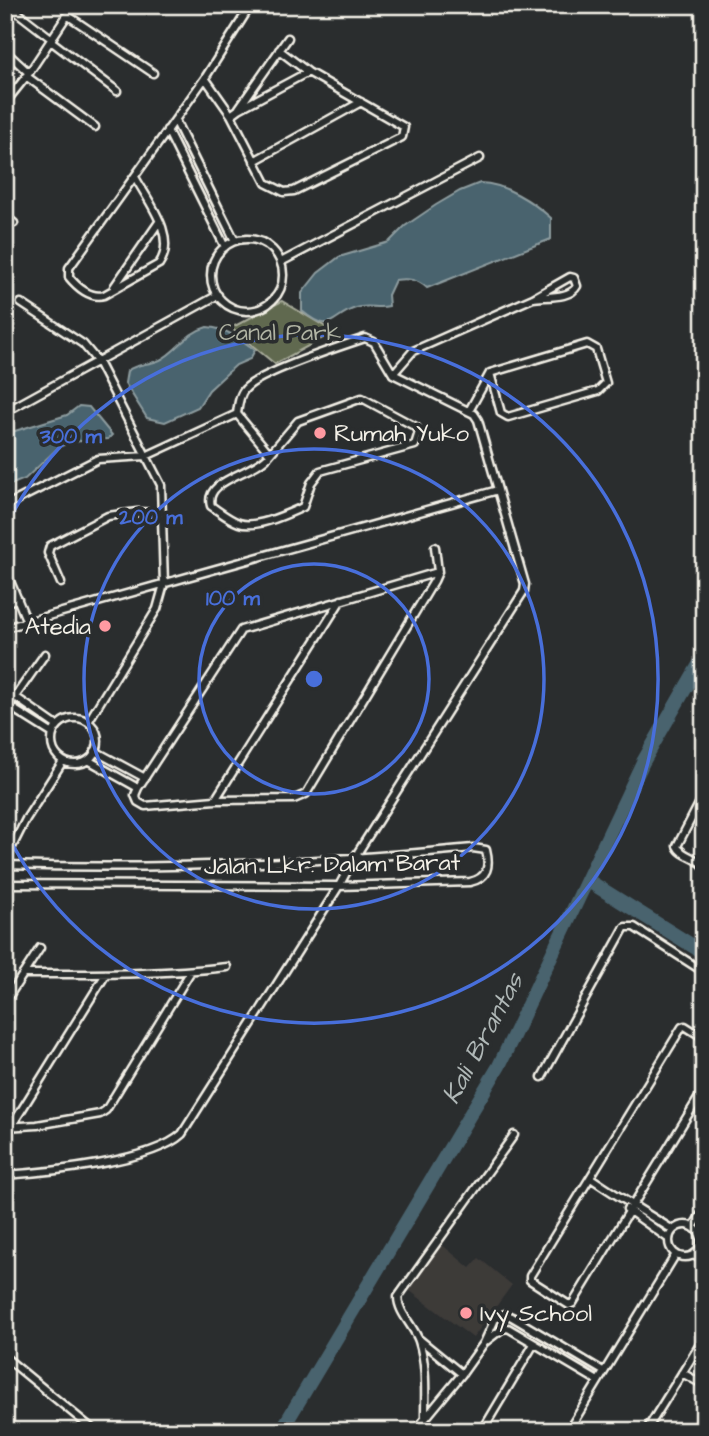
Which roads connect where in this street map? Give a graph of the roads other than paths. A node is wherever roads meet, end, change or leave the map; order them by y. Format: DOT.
graph roads {
  1 [pos="20,5"];
  2 [pos="74,5"];
  3 [pos="251,5"];
  4 [pos="67,15"];
  5 [pos="288,38"];
  6 [pos="51,40"];
  7 [pos="279,50"];
  8 [pos="5,51"];
  9 [pos="309,72"];
  10 [pos="153,73"];
  11 [pos="27,75"];
  12 [pos="205,78"];
  13 [pos="117,91"];
  14 [pos="361,102"];
  15 [pos="5,103"];
  16 [pos="239,109"];
  17 [pos="231,115"];
  18 [pos="175,120"];
  19 [pos="95,127"];
  20 [pos="167,130"];
  21 [pos="480,158"];
  22 [pos="254,162"];
  23 [pos="135,177"];
  24 [pos="5,216"];
  25 [pos="159,222"];
  26 [pos="14,223"];
  27 [pos="235,241"];
  28 [pos="225,247"];
  29 [pos="281,262"];
  30 [pos="113,289"];
  31 [pos="218,296"];
  32 [pos="533,298"];
  33 [pos="21,303"];
  34 [pos="98,362"];
  35 [pos="490,373"];
  36 [pos="393,374"];
  37 [pos="469,411"];
  38 [pos="5,412"];
  39 [pos="237,414"];
  40 [pos="270,454"];
  41 [pos="146,456"];
  42 [pos="498,490"];
  43 [pos="5,506"];
  44 [pos="163,513"];
  45 [pos="435,547"];
  46 [pos="5,569"];
  47 [pos="438,572"];
  48 [pos="61,583"];
  49 [pos="164,584"];
  50 [pos="19,598"];
  51 [pos="341,599"];
  52 [pos="5,602"];
  53 [pos="27,622"];
  54 [pos="5,628"];
  55 [pos="45,654"];
  56 [pos="5,695"];
  57 [pos="14,696"];
  58 [pos="6,707"];
  59 [pos="88,722"];
  60 [pos="57,726"];
  61 [pos="53,734"];
  62 [pos="96,751"];
  63 [pos="88,760"];
  64 [pos="63,761"];
  65 [pos="145,778"];
  66 [pos="138,788"];
  67 [pos="215,800"];
  68 [pos="704,800"];
  69 [pos="353,860"];
  70 [pos="5,863"];
  71 [pos="704,866"];
  72 [pos="5,884"];
  73 [pos="339,886"];
  74 [pos="40,948"];
  75 [pos="228,967"];
  76 [pos="191,971"];
  77 [pos="704,972"];
  78 [pos="23,974"];
  79 [pos="106,974"];
  80 [pos="5,1002"];
  81 [pos="704,1038"];
  82 [pos="542,1077"];
  83 [pos="704,1089"];
  84 [pos="8,1127"];
  85 [pos="513,1135"];
  86 [pos="5,1175"];
  87 [pos="591,1178"];
  88 [pos="623,1201"];
  89 [pos="633,1203"];
  90 [pos="704,1210"];
  91 [pos="628,1211"];
  92 [pos="693,1227"];
  93 [pos="673,1230"];
  94 [pos="669,1239"];
  95 [pos="702,1247"];
  96 [pos="676,1254"];
  97 [pos="693,1255"];
  98 [pos="704,1260"];
  99 [pos="704,1338"];
  100 [pos="419,1339"];
  101 [pos="483,1344"];
  102 [pos="534,1344"];
  103 [pos="5,1357"];
  104 [pos="603,1371"];
  105 [pos="682,1373"];
  106 [pos="462,1374"];
  107 [pos="598,1381"];
  108 [pos="704,1385"];
  109 [pos="425,1417"];
  110 [pos="95,1431"];
  111 [pos="415,1431"];
  112 [pos="482,1431"];
  113 [pos="568,1431"];
  114 [pos="646,1431"];
  1 -- 6 [label="street"];
  2 -- 4 [label="street"];
  3 -- 12 [label="street"];
  4 -- 6 [label="street"];
  4 -- 10 [label="street"];
  5 -- 7 [label="street"];
  6 -- 11 [label="street"];
  6 -- 13 [label="street"];
  7 -- 9 [label="street"];
  7 -- 16 [label="street"];
  8 -- 11 [label="street"];
  9 -- 14 [label="street"];
  9 -- 16 [label="street"];
  11 -- 15 [label="street"];
  11 -- 19 [label="street"];
  12 -- 17 [label="street"];
  12 -- 18 [label="street"];
  14 -- 22 [label="street"];
  14 -- 22 [label="street"];
  16 -- 17 [label="street"];
  17 -- 22 [label="street"];
  18 -- 20 [label="street"];
  18 -- 27 [label="street"];
  20 -- 23 [label="street"];
  20 -- 28 [label="street"];
  21 -- 29 [label="street"];
  23 -- 25 [label="street"];
  23 -- 30 [label="street"];
  24 -- 26 [label="street"];
  25 -- 30 [label="street"];
  25 -- 30 [label="street"];
  27 -- 28 [label="street"];
  27 -- 29 [label="street"];
  28 -- 31 [label="street"];
  29 -- 31 [label="street"];
  31 -- 34 [label="street"];
  32 -- 32 [label="street"];
  32 -- 36 [label="street"];
  33 -- 34 [label="street"];
  34 -- 38 [label="street"];
  34 -- 41 [label="street"];
  35 -- 35 [label="street"];
  35 -- 37 [label="street"];
  36 -- 37 [label="street"];
  36 -- 39 [label="street"];
  37 -- 42 [label="street"];
  39 -- 40 [label="street"];
  39 -- 41 [label="street"];
  40 -- 40 [label="street"];
  41 -- 43 [label="street"];
  41 -- 44 [label="street"];
  42 -- 49 [label="street"];
  42 -- 69 [label="street"];
  44 -- 48 [label="street"];
  44 -- 49 [label="street"];
  45 -- 47 [label="street"];
  46 -- 50 [label="street"];
  47 -- 51 [label="street"];
  47 -- 67 [label="street"];
  49 -- 53 [label="street"];
  49 -- 59 [label="street"];
  50 -- 52 [label="street"];
  50 -- 53 [label="street"];
  51 -- 65 [label="street"];
  51 -- 67 [label="street"];
  53 -- 54 [label="street"];
  55 -- 57 [label="street"];
  56 -- 57 [label="street"];
  57 -- 58 [label="street"];
  57 -- 60 [label="street"];
  58 -- 61 [label="street"];
  59 -- 60 [label="street"];
  59 -- 62 [label="street"];
  60 -- 61 [label="street"];
  61 -- 64 [label="street"];
  62 -- 63 [label="street"];
  62 -- 65 [label="street"];
  63 -- 64 [label="street"];
  63 -- 66 [label="street"];
  64 -- 70 [label="street"];
  65 -- 66 [label="street"];
  66 -- 67 [label="street"];
  68 -- 71 [label="street"];
  69 -- 70 [label="street, Jalan Lkr. Dalam Barat"];
  69 -- 73 [label="street"];
  69 -- 73 [label="street, Jalan Lkr. Dalam Barat"];
  72 -- 73 [label="street, Jalan Lkr. Dalam Barat"];
  73 -- 86 [label="street"];
  74 -- 78 [label="street"];
  75 -- 76 [label="street"];
  76 -- 79 [label="street"];
  76 -- 84 [label="street"];
  77 -- 82 [label="street"];
  78 -- 79 [label="street"];
  78 -- 80 [label="street"];
  79 -- 84 [label="street"];
  81 -- 87 [label="street"];
  83 -- 89 [label="street"];
  85 -- 100 [label="street"];
  87 -- 88 [label="street"];
  87 -- 91 [label="street"];
  88 -- 89 [label="street"];
  88 -- 91 [label="street"];
  89 -- 91 [label="street"];
  89 -- 93 [label="street"];
  90 -- 92 [label="street"];
  91 -- 94 [label="street"];
  92 -- 93 [label="street"];
  92 -- 95 [label="street"];
  93 -- 94 [label="street"];
  94 -- 96 [label="street"];
  95 -- 97 [label="street"];
  96 -- 97 [label="street"];
  96 -- 104 [label="street"];
  97 -- 98 [label="street"];
  99 -- 105 [label="street"];
  100 -- 106 [label="street"];
  100 -- 109 [label="street"];
  101 -- 102 [label="street"];
  101 -- 104 [label="street"];
  101 -- 106 [label="street"];
  102 -- 107 [label="street"];
  102 -- 112 [label="street"];
  103 -- 110 [label="street"];
  104 -- 107 [label="street"];
  105 -- 108 [label="street"];
  105 -- 114 [label="street"];
  106 -- 109 [label="street"];
  107 -- 113 [label="street"];
  109 -- 111 [label="street"];
}
